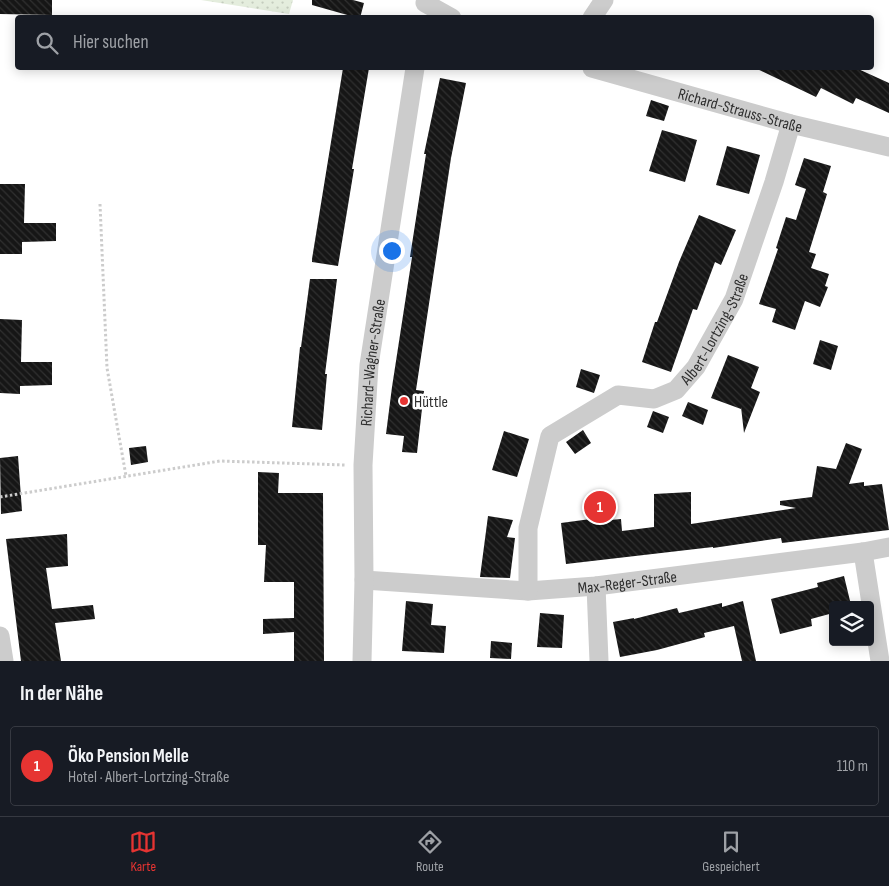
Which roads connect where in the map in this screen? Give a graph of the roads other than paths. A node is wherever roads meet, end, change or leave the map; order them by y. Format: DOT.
graph roads {
  1 [pos="604,0"];
  2 [pos="425,7"];
  3 [pos="445,15"];
  4 [pos="594,15"];
  5 [pos="415,70"];
  6 [pos="599,70"];
  7 [pos="791,124"];
  8 [pos="889,147"];
  9 [pos="889,546"];
  10 [pos="862,552"];
  11 [pos="364,580"];
  12 [pos="596,586"];
  13 [pos="528,591"];
  14 [pos="362,661"];
  15 [pos="599,661"];
  16 [pos="880,661"];
  1 -- 4 [label="street"];
  2 -- 3 [label="street"];
  5 -- 11 [label="street, Richard-Wagner-Straße"];
  6 -- 7 [label="street, Richard-Strauss-Straße"];
  7 -- 8 [label="street, Richard-Strauss-Straße"];
  7 -- 13 [label="street, Albert-Lortzing-Straße"];
  9 -- 10 [label="street, Max-Reger-Straße"];
  10 -- 12 [label="street, Max-Reger-Straße"];
  10 -- 16 [label="street"];
  11 -- 13 [label="street, Max-Reger-Straße"];
  11 -- 14 [label="street, Richard-Wagner-Straße"];
  12 -- 13 [label="street, Max-Reger-Straße"];
  12 -- 15 [label="street"];
}
